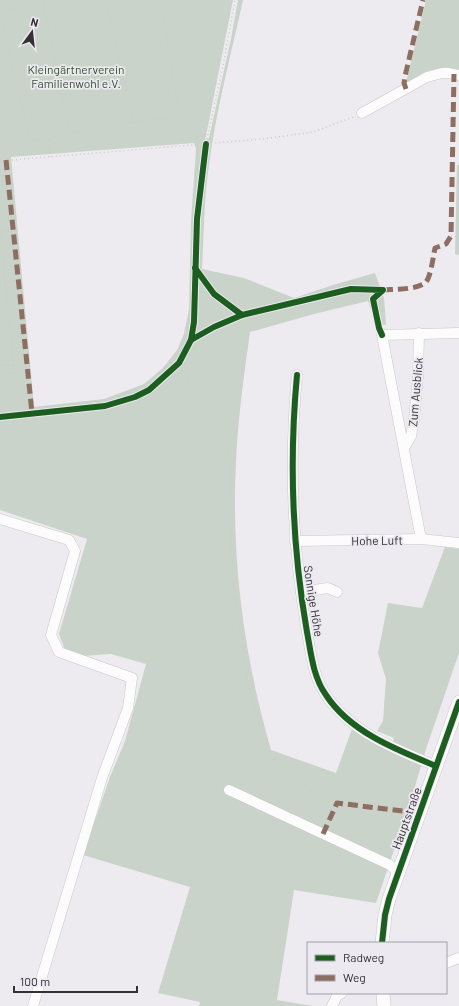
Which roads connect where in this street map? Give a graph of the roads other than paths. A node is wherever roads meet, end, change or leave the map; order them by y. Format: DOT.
graph roads {
  1 [pos="459,75"];
  2 [pos="362,113"];
  3 [pos="419,333"];
  4 [pos="459,333"];
  5 [pos="296,375"];
  6 [pos="404,448"];
  7 [pos="0,519"];
  8 [pos="421,539"];
  9 [pos="295,541"];
  10 [pos="459,543"];
  11 [pos="301,592"];
  12 [pos="337,592"];
  13 [pos="459,702"];
  14 [pos="436,766"];
  15 [pos="229,790"];
  16 [pos="398,873"];
  17 [pos="382,942"];
  18 [pos="459,958"];
  19 [pos="447,963"];
  20 [pos="340,994"];
  21 [pos="383,994"];
  22 [pos="33,1006"];
  23 [pos="332,1006"];
  24 [pos="384,1006"];
  1 -- 2 [label="street"];
  3 -- 4 [label="street"];
  3 -- 6 [label="street, Zum Ausblick"];
  3 -- 6 [label="street, Zum Ausblick"];
  5 -- 9 [label="street, Sonnige Höhe"];
  6 -- 8 [label="street, Zum Ausblick"];
  7 -- 22 [label="street"];
  8 -- 9 [label="street, Hohe Luft"];
  8 -- 10 [label="street, Hohe Luft"];
  9 -- 11 [label="street, Sonnige Höhe"];
  11 -- 12 [label="street"];
  11 -- 14 [label="street, Sonnige Höhe"];
  13 -- 14 [label="main road, Hauptstraße"];
  14 -- 16 [label="main road, Hauptstraße"];
  15 -- 16 [label="street"];
  16 -- 17 [label="main road, Hauptstraße"];
  18 -- 19 [label="street"];
  20 -- 23 [label="street"];
  21 -- 24 [label="main road"];
}
